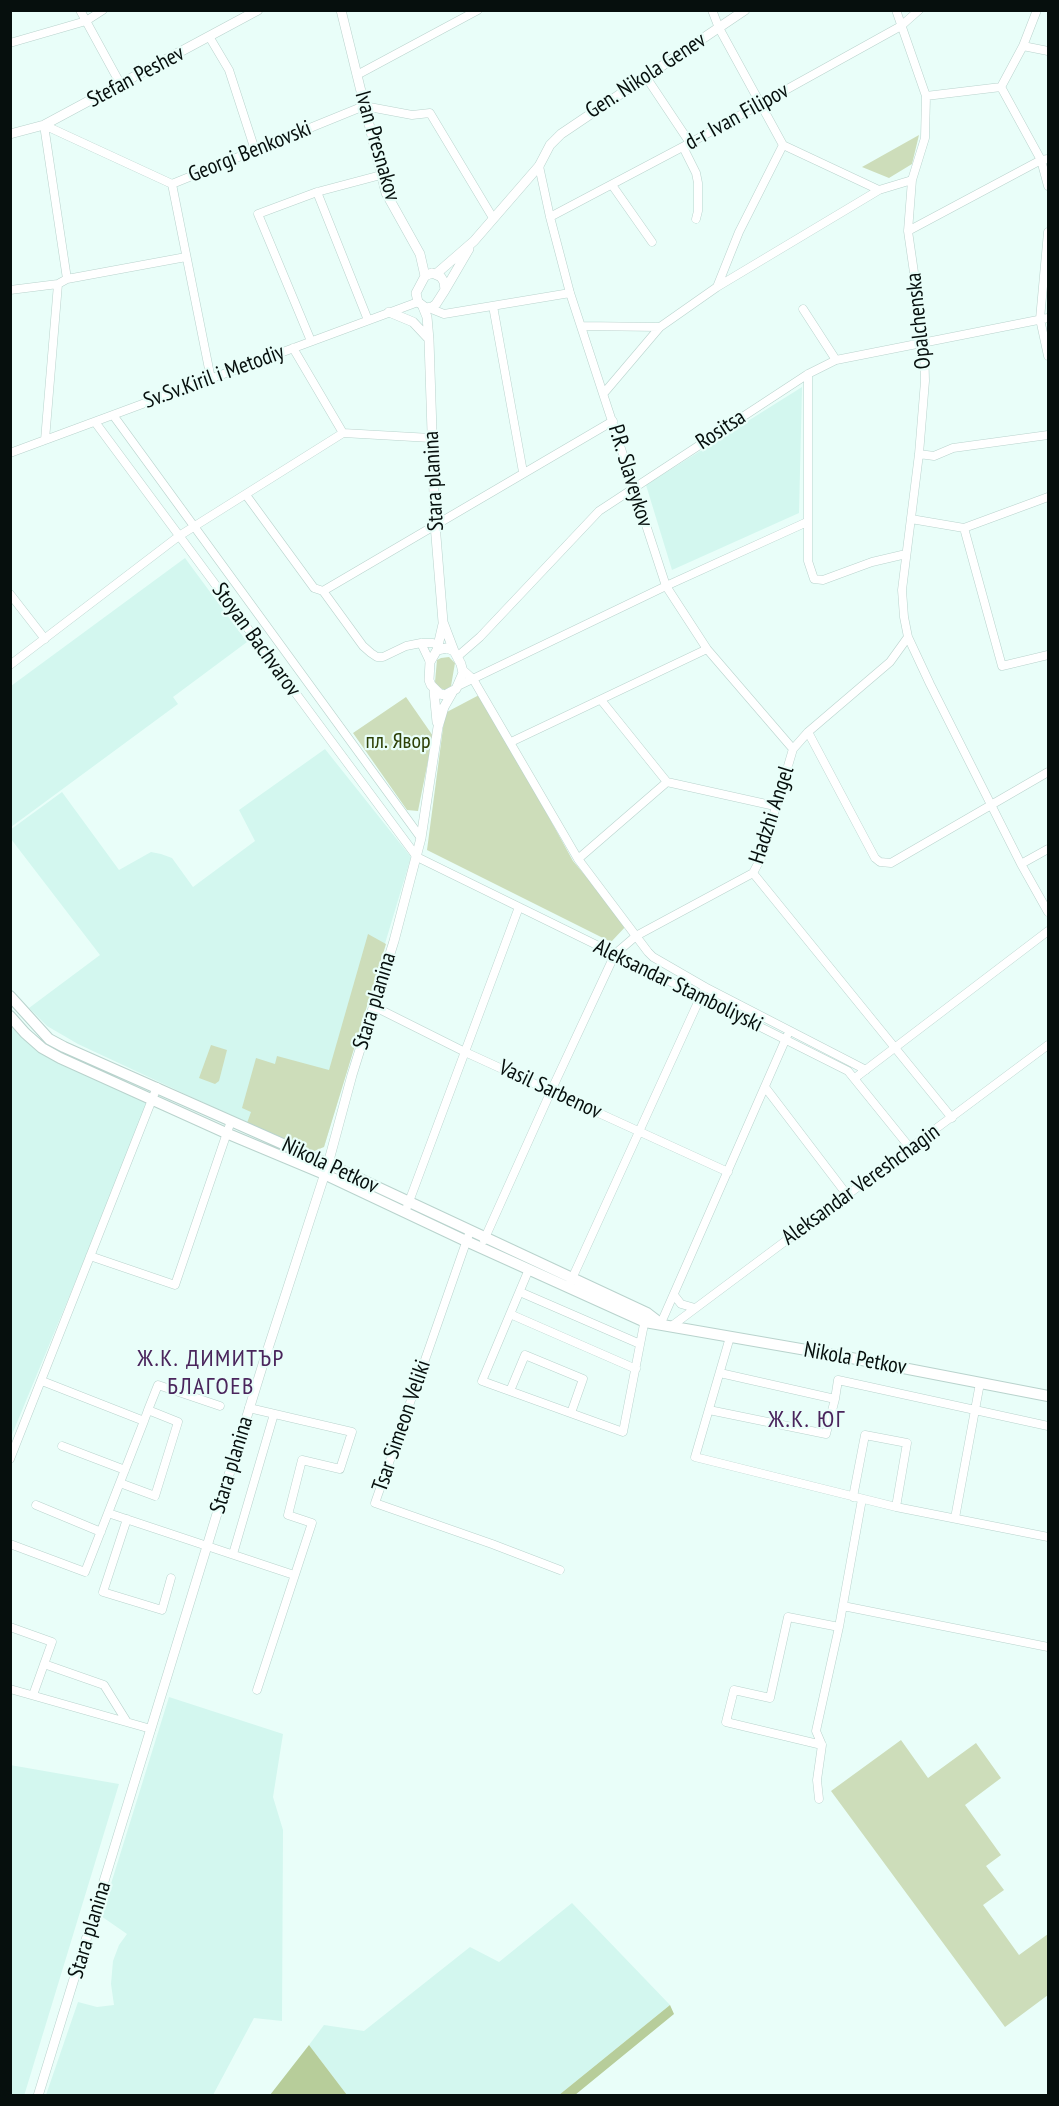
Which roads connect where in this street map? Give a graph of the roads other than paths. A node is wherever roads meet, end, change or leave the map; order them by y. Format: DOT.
graph roads {
  1 [pos="80,10"];
  2 [pos="103,10"];
  3 [pos="258,10"];
  4 [pos="341,10"];
  5 [pos="478,10"];
  6 [pos="712,10"];
  7 [pos="745,10"];
  8 [pos="896,10"];
  9 [pos="919,10"];
  10 [pos="1037,10"];
  11 [pos="86,21"];
  12 [pos="901,26"];
  13 [pos="719,28"];
  14 [pos="210,38"];
  15 [pos="10,43"];
  16 [pos="1023,46"];
  17 [pos="1048,51"];
  18 [pos="357,75"];
  19 [pos="646,77"];
  20 [pos="121,85"];
  21 [pos="1000,87"];
  22 [pos="926,96"];
  23 [pos="761,104"];
  24 [pos="364,105"];
  25 [pos="44,125"];
  26 [pos="10,134"];
  27 [pos="686,145"];
  28 [pos="783,145"];
  29 [pos="255,150"];
  30 [pos="1045,160"];
  31 [pos="539,166"];
  32 [pos="381,175"];
  33 [pos="912,180"];
  34 [pos="172,184"];
  35 [pos="612,185"];
  36 [pos="1048,186"];
  37 [pos="879,190"];
  38 [pos="317,192"];
  39 [pos="550,217"];
  40 [pos="493,218"];
  41 [pos="696,219"];
  42 [pos="908,231"];
  43 [pos="1048,232"];
  44 [pos="1048,239"];
  45 [pos="474,241"];
  46 [pos="651,242"];
  47 [pos="186,257"];
  48 [pos="436,274"];
  49 [pos="425,276"];
  50 [pos="67,279"];
  51 [pos="58,284"];
  52 [pos="717,287"];
  53 [pos="10,290"];
  54 [pos="445,290"];
  55 [pos="570,293"];
  56 [pos="493,306"];
  57 [pos="426,307"];
  58 [pos="803,309"];
  59 [pos="389,312"];
  60 [pos="1044,318"];
  61 [pos="368,320"];
  62 [pos="581,326"];
  63 [pos="660,327"];
  64 [pos="429,339"];
  65 [pos="311,341"];
  66 [pos="924,342"];
  67 [pos="293,348"];
  68 [pos="1048,356"];
  69 [pos="836,360"];
  70 [pos="808,374"];
  71 [pos="211,379"];
  72 [pos="604,393"];
  73 [pos="113,415"];
  74 [pos="613,421"];
  75 [pos="95,422"];
  76 [pos="343,433"];
  77 [pos="1048,435"];
  78 [pos="431,438"];
  79 [pos="45,440"];
  80 [pos="10,453"];
  81 [pos="919,454"];
  82 [pos="524,472"];
  83 [pos="632,487"];
  84 [pos="246,495"];
  85 [pos="1048,497"];
  86 [pos="911,519"];
  87 [pos="807,522"];
  88 [pos="435,524"];
  89 [pos="194,527"];
  90 [pos="964,528"];
  91 [pos="179,536"];
  92 [pos="906,554"];
  93 [pos="666,586"];
  94 [pos="323,591"];
  95 [pos="10,594"];
  96 [pos="443,622"];
  97 [pos="908,637"];
  98 [pos="45,639"];
  99 [pos="421,642"];
  100 [pos="439,648"];
  101 [pos="707,649"];
  102 [pos="456,654"];
  103 [pos="1048,655"];
  104 [pos="430,662"];
  105 [pos="10,665"];
  106 [pos="463,670"];
  107 [pos="473,679"];
  108 [pos="455,689"];
  109 [pos="435,691"];
  110 [pos="601,700"];
  111 [pos="438,727"];
  112 [pos="808,732"];
  113 [pos="511,742"];
  114 [pos="793,749"];
  115 [pos="1048,772"];
  116 [pos="667,782"];
  117 [pos="991,804"];
  118 [pos="776,807"];
  119 [pos="421,838"];
  120 [pos="1048,849"];
  121 [pos="417,857"];
  122 [pos="578,859"];
  123 [pos="1021,864"];
  124 [pos="753,873"];
  125 [pos="519,907"];
  126 [pos="1048,912"];
  127 [pos="1048,931"];
  128 [pos="636,936"];
  129 [pos="613,958"];
  130 [pos="705,987"];
  131 [pos="10,996"];
  132 [pos="700,997"];
  133 [pos="373,1006"];
  134 [pos="10,1016"];
  135 [pos="790,1031"];
  136 [pos="786,1039"];
  137 [pos="1048,1045"];
  138 [pos="896,1047"];
  139 [pos="465,1052"];
  140 [pos="866,1070"];
  141 [pos="855,1078"];
  142 [pos="157,1087"];
  143 [pos="765,1087"];
  144 [pos="551,1091"];
  145 [pos="151,1099"];
  146 [pos="952,1118"];
  147 [pos="231,1121"];
  148 [pos="639,1131"];
  149 [pos="226,1133"];
  150 [pos="911,1149"];
  151 [pos="326,1169"];
  152 [pos="728,1172"];
  153 [pos="848,1196"];
  154 [pos="407,1208"];
  155 [pos="468,1236"];
  156 [pos="483,1243"];
  157 [pos="90,1256"];
  158 [pos="529,1269"];
  159 [pos="570,1283"];
  160 [pos="520,1292"];
  161 [pos="674,1295"];
  162 [pos="696,1308"];
  163 [pos="510,1314"];
  164 [pos="646,1318"];
  165 [pos="667,1324"];
  166 [pos="730,1337"];
  167 [pos="640,1344"];
  168 [pos="636,1369"];
  169 [pos="720,1373"];
  170 [pos="42,1381"];
  171 [pos="980,1383"];
  172 [pos="510,1391"];
  173 [pos="1048,1396"];
  174 [pos="835,1399"];
  175 [pos="220,1406"];
  176 [pos="249,1408"];
  177 [pos="975,1409"];
  178 [pos="148,1410"];
  179 [pos="709,1410"];
  180 [pos="571,1413"];
  181 [pos="274,1414"];
  182 [pos="144,1421"];
  183 [pos="1048,1426"];
  184 [pos="62,1446"];
  185 [pos="10,1459"];
  186 [pos="125,1470"];
  187 [pos="120,1483"];
  188 [pos="853,1497"];
  189 [pos="862,1499"];
  190 [pos="36,1505"];
  191 [pos="896,1508"];
  192 [pos="108,1513"];
  193 [pos="955,1518"];
  194 [pos="127,1519"];
  195 [pos="100,1532"];
  196 [pos="1048,1537"];
  197 [pos="10,1544"];
  198 [pos="208,1546"];
  199 [pos="233,1554"];
  200 [pos="560,1570"];
  201 [pos="294,1575"];
  202 [pos="171,1578"];
  203 [pos="843,1606"];
  204 [pos="10,1627"];
  205 [pos="839,1627"];
  206 [pos="1048,1647"];
  207 [pos="44,1665"];
  208 [pos="10,1689"];
  209 [pos="257,1690"];
  210 [pos="33,1695"];
  211 [pos="127,1722"];
  212 [pos="151,1729"];
  213 [pos="822,1745"];
  214 [pos="819,1799"];
  215 [pos="38,2096"];
  1 -- 11 [label="street"];
  2 -- 11 [label="street"];
  3 -- 14 [label="street, Stefan Peshev"];
  4 -- 18 [label="street, Ivan Presnakov"];
  5 -- 18 [label="street"];
  6 -- 13 [label="street"];
  7 -- 13 [label="street, Gen. Nikola Genev"];
  8 -- 12 [label="street, Opalchenska"];
  9 -- 12 [label="street, d-r Ivan Filipov"];
  10 -- 16 [label="street"];
  11 -- 15 [label="street"];
  11 -- 20 [label="street"];
  12 -- 22 [label="street, Opalchenska"];
  12 -- 23 [label="street, d-r Ivan Filipov"];
  13 -- 19 [label="street, Gen. Nikola Genev"];
  13 -- 23 [label="street"];
  14 -- 20 [label="street, Stefan Peshev"];
  14 -- 29 [label="street"];
  16 -- 17 [label="street"];
  16 -- 21 [label="street"];
  18 -- 24 [label="street, Ivan Presnakov"];
  19 -- 27 [label="street"];
  19 -- 31 [label="street, Gen. Nikola Genev"];
  20 -- 25 [label="street, Stefan Peshev"];
  21 -- 22 [label="street"];
  21 -- 30 [label="street"];
  22 -- 33 [label="street, Opalchenska"];
  23 -- 27 [label="street, d-r Ivan Filipov"];
  23 -- 28 [label="street"];
  24 -- 29 [label="street, Georgi Benkovski"];
  24 -- 32 [label="street, Ivan Presnakov"];
  24 -- 40 [label="street"];
  25 -- 26 [label="street, Stefan Peshev"];
  25 -- 34 [label="street, Georgi Benkovski"];
  25 -- 50 [label="street"];
  27 -- 35 [label="street, d-r Ivan Filipov"];
  27 -- 41 [label="street"];
  28 -- 37 [label="street"];
  28 -- 52 [label="street"];
  29 -- 34 [label="street, Georgi Benkovski"];
  30 -- 36 [label="street"];
  30 -- 42 [label="street"];
  31 -- 39 [label="street, P.R. Slaveykov"];
  31 -- 40 [label="street"];
  32 -- 38 [label="street"];
  32 -- 49 [label="street, Ivan Presnakov"];
  33 -- 37 [label="street"];
  33 -- 42 [label="street, Opalchenska"];
  34 -- 47 [label="street"];
  35 -- 39 [label="street, d-r Ivan Filipov"];
  35 -- 46 [label="street"];
  37 -- 52 [label="street"];
  38 -- 61 [label="street"];
  38 -- 65 [label="street"];
  39 -- 55 [label="street, P.R. Slaveykov"];
  40 -- 45 [label="street"];
  42 -- 66 [label="street, Opalchenska"];
  43 -- 44 [label="street"];
  44 -- 60 [label="street"];
  45 -- 48 [label="street"];
  45 -- 54 [label="street"];
  47 -- 50 [label="street"];
  47 -- 71 [label="street"];
  48 -- 49 [label="street"];
  48 -- 54 [label="street"];
  49 -- 57 [label="street"];
  50 -- 51 [label="street"];
  51 -- 53 [label="street"];
  51 -- 79 [label="street"];
  52 -- 63 [label="street"];
  54 -- 57 [label="street"];
  55 -- 56 [label="street, Sv.Sv.Kiril i Metodiy"];
  55 -- 62 [label="street, P.R. Slaveykov"];
  56 -- 57 [label="street, Sv.Sv.Kiril i Metodiy"];
  56 -- 82 [label="street"];
  57 -- 59 [label="street, Sv.Sv.Kiril i Metodiy"];
  57 -- 64 [label="street, Stara planina"];
  58 -- 69 [label="street"];
  59 -- 61 [label="street, Sv.Sv.Kiril i Metodiy"];
  59 -- 64 [label="street"];
  60 -- 66 [label="street, Rositsa"];
  60 -- 68 [label="street"];
  61 -- 65 [label="street, Sv.Sv.Kiril i Metodiy"];
  62 -- 63 [label="street"];
  62 -- 72 [label="street, P.R. Slaveykov"];
  63 -- 72 [label="street"];
  64 -- 78 [label="street, Stara planina"];
  65 -- 67 [label="street, Sv.Sv.Kiril i Metodiy"];
  66 -- 69 [label="street, Rositsa"];
  66 -- 81 [label="street, Opalchenska"];
  67 -- 71 [label="street, Sv.Sv.Kiril i Metodiy"];
  67 -- 76 [label="street"];
  69 -- 70 [label="street, Rositsa"];
  70 -- 83 [label="street, Rositsa"];
  70 -- 87 [label="street"];
  71 -- 73 [label="street, Sv.Sv.Kiril i Metodiy"];
  72 -- 74 [label="street, P.R. Slaveykov"];
  73 -- 75 [label="street, Sv.Sv.Kiril i Metodiy"];
  73 -- 89 [label="street, Stoyan Bachvarov"];
  74 -- 82 [label="street"];
  74 -- 83 [label="street, P.R. Slaveykov"];
  75 -- 79 [label="street, Sv.Sv.Kiril i Metodiy"];
  75 -- 91 [label="street, Stoyan Bachvarov"];
  76 -- 78 [label="street"];
  76 -- 84 [label="street"];
  77 -- 81 [label="street"];
  78 -- 88 [label="street, Stara planina"];
  79 -- 80 [label="street, Sv.Sv.Kiril i Metodiy"];
  81 -- 86 [label="street, Opalchenska"];
  82 -- 88 [label="street"];
  83 -- 93 [label="street, P.R. Slaveykov"];
  83 -- 102 [label="street, Rositsa"];
  84 -- 89 [label="street"];
  84 -- 94 [label="street"];
  85 -- 90 [label="street"];
  86 -- 90 [label="street"];
  86 -- 92 [label="street, Opalchenska"];
  87 -- 92 [label="street"];
  87 -- 93 [label="street"];
  88 -- 94 [label="street"];
  88 -- 96 [label="street, Stara planina"];
  89 -- 91 [label="street"];
  89 -- 119 [label="street, Stoyan Bachvarov"];
  90 -- 103 [label="street"];
  91 -- 98 [label="street"];
  91 -- 121 [label="street, Stoyan Bachvarov"];
  92 -- 97 [label="street, Opalchenska"];
  93 -- 101 [label="street, P.R. Slaveykov"];
  93 -- 107 [label="street"];
  94 -- 99 [label="street"];
  95 -- 98 [label="street"];
  96 -- 100 [label="street, Stara planina"];
  96 -- 102 [label="street, Stara planina"];
  97 -- 112 [label="street, Hadzhi Angel"];
  97 -- 117 [label="street, Opalchenska"];
  98 -- 105 [label="street"];
  99 -- 100 [label="street"];
  99 -- 104 [label="street"];
  100 -- 102 [label="street"];
  100 -- 104 [label="street"];
  101 -- 110 [label="street"];
  101 -- 114 [label="street, P.R. Slaveykov"];
  102 -- 106 [label="street"];
  104 -- 109 [label="street"];
  106 -- 107 [label="street, Aleksandar Stamboliyski"];
  106 -- 108 [label="street"];
  107 -- 108 [label="street"];
  107 -- 113 [label="street, Aleksandar Stamboliyski"];
  108 -- 109 [label="street"];
  108 -- 111 [label="street, Stara planina"];
  109 -- 111 [label="street, Stara planina"];
  110 -- 113 [label="street"];
  110 -- 116 [label="street"];
  111 -- 119 [label="street, Stara planina"];
  112 -- 114 [label="street, Hadzhi Angel"];
  112 -- 117 [label="street"];
  113 -- 122 [label="street, Aleksandar Stamboliyski"];
  114 -- 118 [label="street, Hadzhi Angel"];
  115 -- 117 [label="street"];
  116 -- 118 [label="street"];
  116 -- 122 [label="street"];
  117 -- 123 [label="street, Opalchenska"];
  118 -- 124 [label="street, Hadzhi Angel"];
  119 -- 121 [label="street, Stara planina"];
  120 -- 123 [label="street"];
  121 -- 125 [label="street, Aleksandar Stamboliyski"];
  121 -- 133 [label="street, Stara planina"];
  122 -- 128 [label="street, Aleksandar Stamboliyski"];
  123 -- 126 [label="street, Opalchenska"];
  124 -- 128 [label="street, Hadzhi Angel"];
  124 -- 138 [label="street"];
  125 -- 129 [label="street, Aleksandar Stamboliyski"];
  125 -- 139 [label="street"];
  127 -- 138 [label="street"];
  128 -- 129 [label="street, Hadzhi Angel"];
  128 -- 130 [label="street, Aleksandar Stamboliyski"];
  129 -- 132 [label="street, Aleksandar Stamboliyski"];
  129 -- 144 [label="street"];
  130 -- 132 [label="street"];
  130 -- 135 [label="street, Aleksandar Stamboliyski"];
  131 -- 142 [label="main road, Nikola Petkov"];
  132 -- 136 [label="street, Aleksandar Stamboliyski"];
  132 -- 148 [label="street"];
  133 -- 139 [label="street, Vasil Sarbenov"];
  133 -- 151 [label="street, Stara planina"];
  134 -- 145 [label="main road, Nikola Petkov"];
  135 -- 136 [label="street"];
  135 -- 140 [label="street, Aleksandar Stamboliyski"];
  136 -- 141 [label="street, Aleksandar Stamboliyski"];
  136 -- 143 [label="street"];
  137 -- 146 [label="street, Aleksandar Vereshchagin"];
  138 -- 140 [label="street"];
  138 -- 146 [label="street"];
  139 -- 144 [label="street, Vasil Sarbenov"];
  139 -- 154 [label="street"];
  140 -- 141 [label="street"];
  141 -- 150 [label="street, Aleksandar Stamboliyski"];
  142 -- 145 [label="street"];
  142 -- 147 [label="main road, Nikola Petkov"];
  143 -- 152 [label="street"];
  143 -- 153 [label="street"];
  144 -- 148 [label="street, Vasil Sarbenov"];
  144 -- 156 [label="street"];
  145 -- 149 [label="main road, Nikola Petkov"];
  145 -- 157 [label="street"];
  146 -- 150 [label="street, Aleksandar Vereshchagin"];
  147 -- 149 [label="street"];
  147 -- 151 [label="main road, Nikola Petkov"];
  148 -- 152 [label="street, Vasil Sarbenov"];
  148 -- 159 [label="street"];
  149 -- 151 [label="main road, Nikola Petkov"];
  149 -- 157 [label="street"];
  150 -- 153 [label="street, Aleksandar Vereshchagin"];
  151 -- 154 [label="main road, Nikola Petkov"];
  151 -- 176 [label="street, Stara planina"];
  152 -- 161 [label="street"];
  153 -- 162 [label="street, Aleksandar Vereshchagin"];
  154 -- 155 [label="main road, Nikola Petkov"];
  155 -- 156 [label="main road, Nikola Petkov"];
  155 -- 200 [label="street, Tsar Simeon Veliki"];
  156 -- 158 [label="main road, Nikola Petkov"];
  156 -- 159 [label="main road, Nikola Petkov"];
  157 -- 170 [label="street"];
  158 -- 159 [label="main road, Nikola Petkov"];
  158 -- 160 [label="street"];
  159 -- 164 [label="main road, Nikola Petkov"];
  160 -- 163 [label="street"];
  160 -- 167 [label="street"];
  161 -- 162 [label="street"];
  161 -- 165 [label="street"];
  162 -- 165 [label="street, Aleksandar Vereshchagin"];
  163 -- 168 [label="street"];
  163 -- 172 [label="street"];
  164 -- 165 [label="main road, Nikola Petkov"];
  164 -- 167 [label="street"];
  165 -- 166 [label="main road, Nikola Petkov"];
  166 -- 169 [label="street"];
  166 -- 171 [label="main road, Nikola Petkov"];
  167 -- 168 [label="street"];
  168 -- 180 [label="street"];
  169 -- 174 [label="street"];
  169 -- 179 [label="street"];
  170 -- 182 [label="street"];
  170 -- 185 [label="street"];
  171 -- 173 [label="main road, Nikola Petkov"];
  171 -- 177 [label="street"];
  172 -- 180 [label="street"];
  172 -- 180 [label="street"];
  174 -- 177 [label="street"];
  174 -- 179 [label="street"];
  175 -- 178 [label="street"];
  176 -- 181 [label="street"];
  176 -- 198 [label="street, Stara planina"];
  177 -- 183 [label="street"];
  177 -- 193 [label="street"];
  178 -- 182 [label="street"];
  178 -- 187 [label="street"];
  179 -- 188 [label="street"];
  181 -- 199 [label="street"];
  181 -- 201 [label="street"];
  182 -- 186 [label="street"];
  184 -- 186 [label="street"];
  186 -- 187 [label="street"];
  187 -- 192 [label="street"];
  188 -- 189 [label="street"];
  188 -- 191 [label="street"];
  189 -- 191 [label="street"];
  189 -- 203 [label="street"];
  190 -- 195 [label="street"];
  191 -- 193 [label="street"];
  192 -- 194 [label="street"];
  192 -- 195 [label="street"];
  193 -- 196 [label="street"];
  194 -- 198 [label="street"];
  194 -- 202 [label="street"];
  195 -- 197 [label="street"];
  198 -- 199 [label="street"];
  198 -- 212 [label="street, Stara planina"];
  199 -- 201 [label="street"];
  201 -- 209 [label="street"];
  203 -- 205 [label="street"];
  203 -- 206 [label="street"];
  204 -- 207 [label="street"];
  205 -- 213 [label="street"];
  205 -- 213 [label="street"];
  207 -- 210 [label="street"];
  207 -- 211 [label="street"];
  208 -- 210 [label="street"];
  210 -- 211 [label="street"];
  211 -- 212 [label="street"];
  212 -- 215 [label="street, Stara planina"];
  213 -- 214 [label="street"];
}
